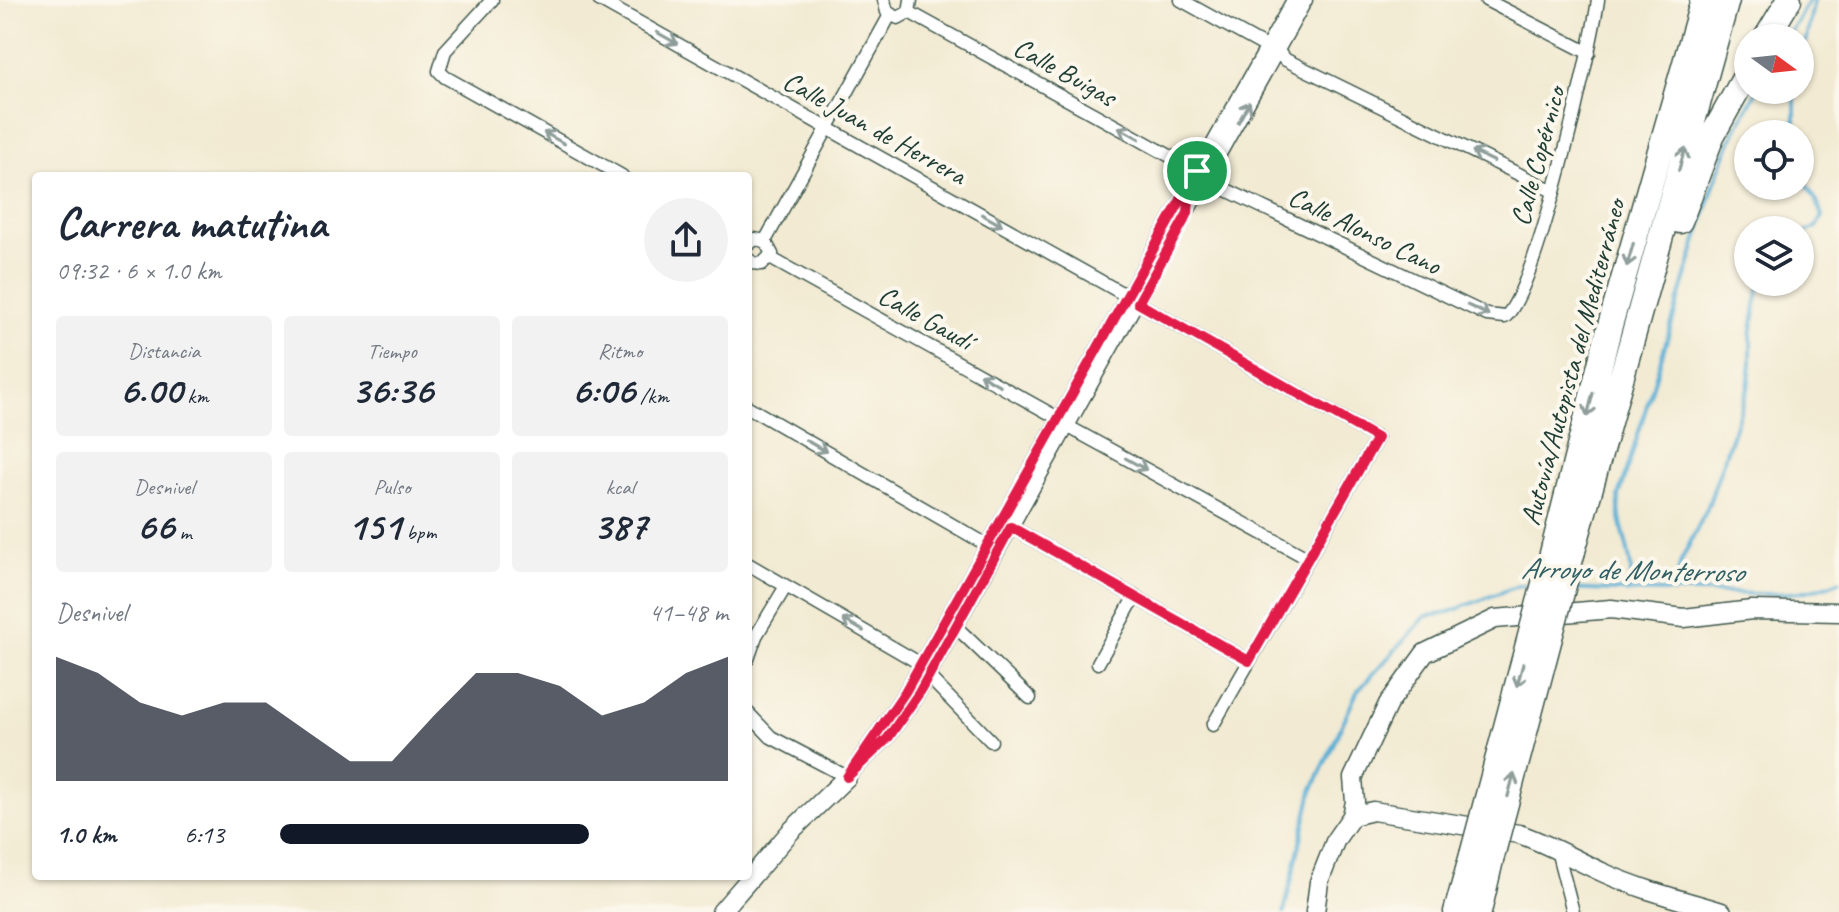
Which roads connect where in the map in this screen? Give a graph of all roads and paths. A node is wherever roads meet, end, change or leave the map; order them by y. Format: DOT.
graph roads {
  1 [pos="492,0"];
  2 [pos="599,0"];
  3 [pos="884,0"];
  4 [pos="1181,0"];
  5 [pos="1296,0"];
  6 [pos="1306,0"];
  7 [pos="1486,0"];
  8 [pos="1598,0"];
  9 [pos="1685,0"];
  10 [pos="1703,0"];
  11 [pos="1727,0"];
  12 [pos="1789,0"];
  13 [pos="910,6"];
  14 [pos="890,15"];
  15 [pos="1774,24"];
  16 [pos="1272,49"];
  17 [pos="1589,53"];
  18 [pos="1734,96"];
  19 [pos="827,127"];
  20 [pos="1659,153"];
  21 [pos="615,172"];
  22 [pos="1201,175"];
  23 [pos="1553,191"];
  24 [pos="765,241"];
  25 [pos="752,242"];
  26 [pos="770,258"];
  27 [pos="752,265"];
  28 [pos="1132,300"];
  29 [pos="1639,315"];
  30 [pos="1505,317"];
  31 [pos="752,409"];
  32 [pos="1063,422"];
  33 [pos="1017,492"];
  34 [pos="1011,527"];
  35 [pos="986,548"];
  36 [pos="1563,548"];
  37 [pos="1307,558"];
  38 [pos="752,566"];
  39 [pos="786,586"];
  40 [pos="1135,596"];
  41 [pos="1839,612"];
  42 [pos="956,627"];
  43 [pos="752,648"];
  44 [pos="1249,661"];
  45 [pos="1098,663"];
  46 [pos="921,664"];
  47 [pos="928,676"];
  48 [pos="1030,698"];
  49 [pos="752,717"];
  50 [pos="900,723"];
  51 [pos="1213,725"];
  52 [pos="991,741"];
  53 [pos="847,777"];
  54 [pos="1352,816"];
  55 [pos="1557,850"];
  56 [pos="1482,858"];
  57 [pos="752,878"];
  58 [pos="750,880"];
  59 [pos="727,908"];
  60 [pos="1315,912"];
  61 [pos="1456,912"];
  62 [pos="1479,912"];
  63 [pos="1573,912"];
  64 [pos="1722,912"];
  21 -- 1 [label="street, one-way"];
  2 -- 19 [label="street, Calle Juan de Herrera, one-way"];
  3 -- 14 [label="street"];
  4 -- 16 [label="street"];
  5 -- 16 [label="street"];
  6 -- 16 [label="street"];
  7 -- 17 [label="street"];
  8 -- 17 [label="street, Calle Copérnico"];
  9 -- 20 [label="highway"];
  10 -- 20 [label="highway"];
  29 -- 11 [label="highway, one-way"];
  12 -- 15 [label="highway"];
  13 -- 14 [label="street"];
  22 -- 13 [label="street, Calle Buigas, one-way"];
  14 -- 19 [label="street"];
  16 -- 22 [label="street"];
  23 -- 16 [label="street, one-way"];
  17 -- 23 [label="street, Calle Copérnico"];
  18 -- 29 [label="highway"];
  19 -- 24 [label="street"];
  19 -- 28 [label="street, Calle Juan de Herrera, one-way"];
  20 -- 36 [label="highway, Autovía/Autopista del Mediterráneo, one-way"];
  22 -- 28 [label="street"];
  22 -- 28 [label="street"];
  22 -- 30 [label="street, Calle Alonso Cano, one-way"];
  23 -- 30 [label="street, Calle Copérnico"];
  24 -- 25 [label="street"];
  24 -- 26 [label="street"];
  26 -- 27 [label="street"];
  32 -- 26 [label="street, Calle Gaudí, one-way"];
  28 -- 32 [label="street"];
  28 -- 37 [label="street, Calle Juan de Herrera"];
  29 -- 36 [label="highway, Autovía/Autopista del Mediterráneo"];
  31 -- 35 [label="street, one-way"];
  32 -- 33 [label="street"];
  32 -- 34 [label="street"];
  32 -- 37 [label="street, Calle Gaudí, one-way"];
  33 -- 34 [label="street"];
  33 -- 35 [label="street"];
  34 -- 40 [label="street"];
  34 -- 42 [label="street"];
  35 -- 46 [label="street"];
  36 -- 56 [label="highway, Autovía/Autopista del Mediterráneo, bridge"];
  37 -- 44 [label="street"];
  38 -- 39 [label="street"];
  39 -- 43 [label="street"];
  46 -- 39 [label="street, one-way"];
  40 -- 44 [label="street"];
  40 -- 45 [label="street"];
  41 -- 54 [label="street"];
  42 -- 47 [label="street"];
  42 -- 48 [label="street"];
  44 -- 51 [label="street"];
  46 -- 50 [label="street"];
  46 -- 53 [label="street"];
  47 -- 50 [label="street"];
  47 -- 52 [label="street"];
  49 -- 53 [label="street"];
  50 -- 53 [label="street"];
  53 -- 57 [label="street"];
  54 -- 55 [label="street"];
  54 -- 60 [label="street"];
  55 -- 63 [label="street"];
  55 -- 64 [label="street"];
  56 -- 61 [label="highway, Autovía/Autopista del Mediterráneo"];
  56 -- 62 [label="highway, Autovía/Autopista del Mediterráneo"];
  58 -- 59 [label="street"];
}
